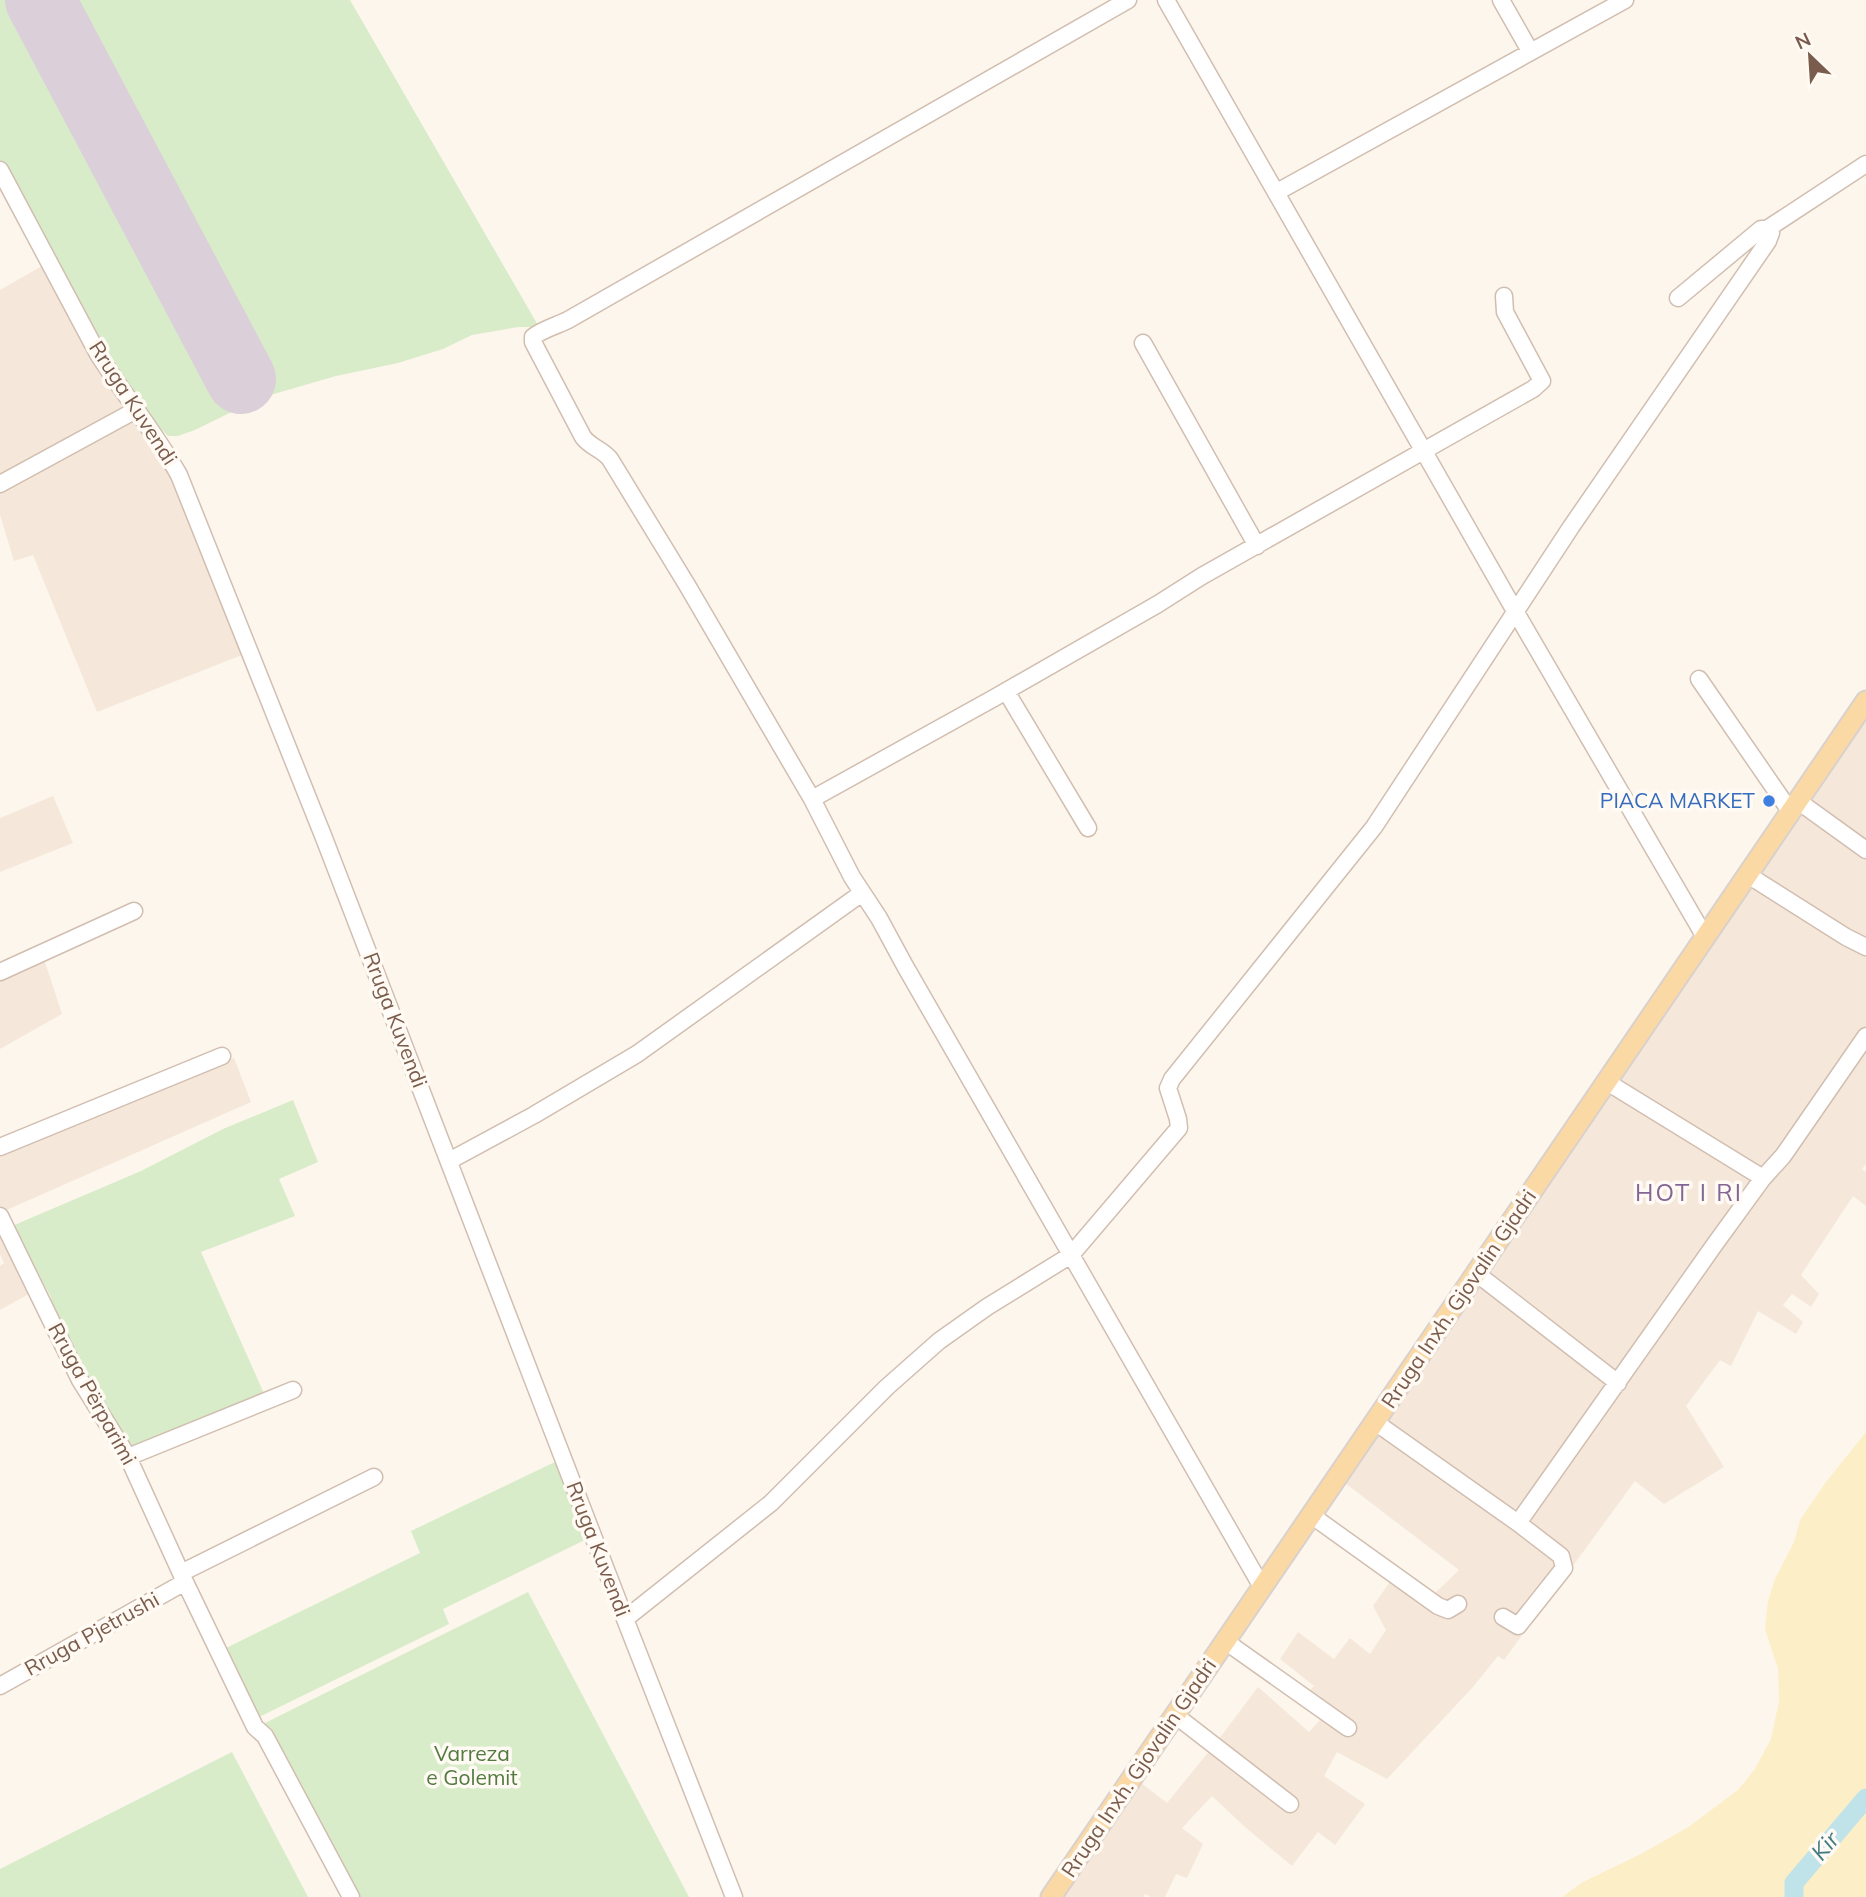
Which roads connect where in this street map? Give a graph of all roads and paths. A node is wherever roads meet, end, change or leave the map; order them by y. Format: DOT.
graph roads {
  1 [pos="1128,0"];
  2 [pos="1166,0"];
  3 [pos="1501,0"];
  4 [pos="1625,0"];
  5 [pos="1530,51"];
  6 [pos="1866,164"];
  7 [pos="0,170"];
  8 [pos="1277,192"];
  9 [pos="1767,229"];
  10 [pos="1504,296"];
  11 [pos="1678,298"];
  12 [pos="1143,343"];
  13 [pos="136,410"];
  14 [pos="1424,452"];
  15 [pos="0,484"];
  16 [pos="1257,546"];
  17 [pos="1515,611"];
  18 [pos="1699,679"];
  19 [pos="1006,691"];
  20 [pos="1865,703"];
  21 [pos="812,799"];
  22 [pos="1794,806"];
  23 [pos="1088,828"];
  24 [pos="1866,850"];
  25 [pos="1748,875"];
  26 [pos="862,893"];
  27 [pos="134,911"];
  28 [pos="1705,937"];
  29 [pos="1866,947"];
  30 [pos="0,972"];
  31 [pos="1866,1036"];
  32 [pos="222,1056"];
  33 [pos="1606,1082"];
  34 [pos="0,1147"];
  35 [pos="449,1161"];
  36 [pos="1763,1178"];
  37 [pos="0,1216"];
  38 [pos="1071,1255"];
  39 [pos="1476,1273"];
  40 [pos="1618,1383"];
  41 [pos="293,1390"];
  42 [pos="1375,1422"];
  43 [pos="128,1457"];
  44 [pos="374,1477"];
  45 [pos="1311,1515"];
  46 [pos="1518,1523"];
  47 [pos="183,1577"];
  48 [pos="1262,1587"];
  49 [pos="1458,1604"];
  50 [pos="1503,1617"];
  51 [pos="625,1619"];
  52 [pos="1225,1641"];
  53 [pos="0,1686"];
  54 [pos="1175,1716"];
  55 [pos="1348,1728"];
  56 [pos="1290,1804"];
  57 [pos="351,1897"];
  58 [pos="734,1897"];
  59 [pos="1051,1897"];
  1 -- 21 [label="street"];
  2 -- 8 [label="street"];
  3 -- 5 [label="street"];
  4 -- 5 [label="street"];
  5 -- 8 [label="street"];
  6 -- 9 [label="street"];
  7 -- 13 [label="street, Rruga Kuvendi"];
  8 -- 14 [label="street"];
  9 -- 11 [label="street"];
  9 -- 17 [label="street"];
  10 -- 14 [label="street"];
  12 -- 16 [label="street"];
  13 -- 15 [label="street"];
  13 -- 35 [label="street, Rruga Kuvendi"];
  14 -- 16 [label="street"];
  14 -- 17 [label="street"];
  16 -- 19 [label="street"];
  17 -- 28 [label="street"];
  17 -- 38 [label="street"];
  18 -- 22 [label="street"];
  19 -- 21 [label="street"];
  19 -- 23 [label="street"];
  20 -- 22 [label="main road, Rruga Inxh. Gjovalin Gjadri"];
  21 -- 26 [label="street"];
  22 -- 24 [label="street"];
  22 -- 25 [label="main road, Rruga Inxh. Gjovalin Gjadri"];
  25 -- 28 [label="main road, Rruga Inxh. Gjovalin Gjadri"];
  25 -- 29 [label="street"];
  26 -- 35 [label="street"];
  26 -- 38 [label="street"];
  27 -- 30 [label="street"];
  28 -- 33 [label="main road, Rruga Inxh. Gjovalin Gjadri"];
  31 -- 36 [label="street"];
  32 -- 34 [label="street"];
  33 -- 36 [label="street"];
  33 -- 39 [label="main road, Rruga Inxh. Gjovalin Gjadri"];
  35 -- 51 [label="street, Rruga Kuvendi"];
  36 -- 40 [label="street"];
  37 -- 43 [label="street, Rruga Përparimi"];
  38 -- 48 [label="street"];
  38 -- 51 [label="street"];
  39 -- 40 [label="street"];
  39 -- 42 [label="main road, Rruga Inxh. Gjovalin Gjadri"];
  40 -- 46 [label="street"];
  41 -- 43 [label="street"];
  42 -- 45 [label="main road, Rruga Inxh. Gjovalin Gjadri"];
  42 -- 46 [label="street"];
  43 -- 47 [label="street, Rruga Përparimi"];
  44 -- 47 [label="street"];
  45 -- 48 [label="main road, Rruga Inxh. Gjovalin Gjadri"];
  45 -- 49 [label="street"];
  46 -- 50 [label="street"];
  47 -- 53 [label="street, Rruga Pjetrushi"];
  47 -- 57 [label="street, Rruga Përparimi"];
  48 -- 52 [label="main road, Rruga Inxh. Gjovalin Gjadri"];
  51 -- 58 [label="street, Rruga Kuvendi"];
  52 -- 54 [label="main road, Rruga Inxh. Gjovalin Gjadri"];
  52 -- 55 [label="street"];
  54 -- 56 [label="street"];
  54 -- 59 [label="main road, Rruga Inxh. Gjovalin Gjadri"];
}
